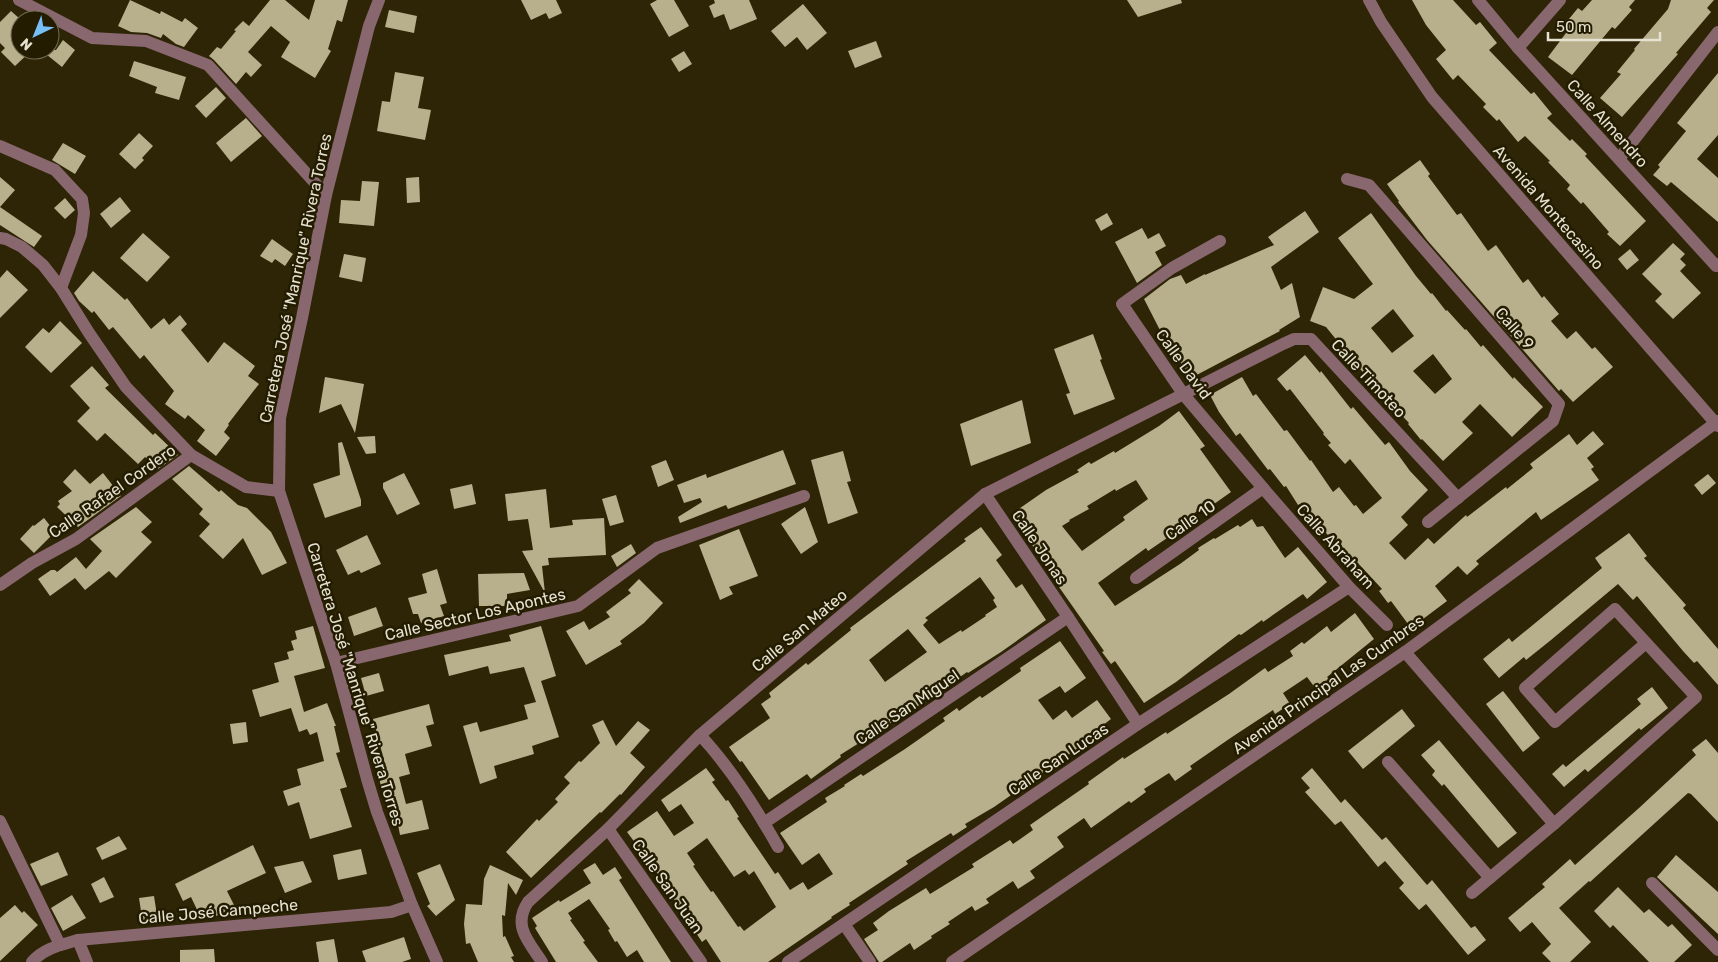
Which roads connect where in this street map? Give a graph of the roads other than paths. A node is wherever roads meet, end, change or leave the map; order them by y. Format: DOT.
graph roads {
  1 [pos="19,0"];
  2 [pos="379,0"];
  3 [pos="1369,0"];
  4 [pos="1478,0"];
  5 [pos="1560,0"];
  6 [pos="1718,32"];
  7 [pos="1518,48"];
  8 [pos="0,146"];
  9 [pos="1620,160"];
  10 [pos="1347,179"];
  11 [pos="326,195"];
  12 [pos="0,238"];
  13 [pos="1220,241"];
  14 [pos="1717,265"];
  15 [pos="61,288"];
  16 [pos="1184,395"];
  17 [pos="1717,424"];
  18 [pos="191,455"];
  19 [pos="1263,488"];
  20 [pos="278,491"];
  21 [pos="984,494"];
  22 [pos="804,496"];
  23 [pos="1458,498"];
  24 [pos="1428,522"];
  25 [pos="1136,578"];
  26 [pos="0,585"];
  27 [pos="1350,587"];
  28 [pos="1068,618"];
  29 [pos="1388,625"];
  30 [pos="1646,643"];
  31 [pos="1405,652"];
  32 [pos="336,663"];
  33 [pos="1138,724"];
  34 [pos="700,736"];
  35 [pos="1388,762"];
  36 [pos="0,821"];
  37 [pos="764,823"];
  38 [pos="1554,824"];
  39 [pos="608,828"];
  40 [pos="778,847"];
  41 [pos="1490,878"];
  42 [pos="1652,883"];
  43 [pos="1472,894"];
  44 [pos="412,905"];
  45 [pos="844,924"];
  46 [pos="78,940"];
  47 [pos="60,945"];
  48 [pos="1718,950"];
  49 [pos="32,962"];
  50 [pos="88,962"];
  51 [pos="437,962"];
  52 [pos="542,962"];
  53 [pos="701,962"];
  54 [pos="788,962"];
  55 [pos="870,962"];
  56 [pos="952,962"];
  1 -- 11 [label="street"];
  2 -- 11 [label="street, Carretera José \"Manrique\" Rivera Torres"];
  3 -- 17 [label="street, Avenida Montecasino"];
  4 -- 7 [label="street, Calle Almendro"];
  5 -- 7 [label="street"];
  6 -- 9 [label="street"];
  7 -- 9 [label="street, Calle Almendro"];
  8 -- 15 [label="street"];
  9 -- 14 [label="street, Calle Almendro"];
  10 -- 23 [label="street, Calle 9"];
  11 -- 20 [label="street, Carretera José \"Manrique\" Rivera Torres"];
  12 -- 15 [label="street"];
  13 -- 16 [label="street, Calle David"];
  15 -- 18 [label="street"];
  16 -- 19 [label="street, Calle David"];
  16 -- 21 [label="street, Calle San Mateo"];
  16 -- 23 [label="street, Calle Timoteo"];
  17 -- 31 [label="street, Avenida Principal Las Cumbres"];
  18 -- 20 [label="street"];
  18 -- 26 [label="street, Calle Rafael Cordero"];
  19 -- 25 [label="street, Calle 10"];
  19 -- 27 [label="street, Calle Abraham"];
  20 -- 32 [label="street, Carretera José \"Manrique\" Rivera Torres"];
  21 -- 28 [label="street, Calle Jonas"];
  21 -- 34 [label="street, Calle San Mateo"];
  22 -- 32 [label="street, Calle Sector Los Apontes"];
  23 -- 24 [label="street"];
  27 -- 29 [label="street, Calle Abraham"];
  27 -- 33 [label="street, Calle San Lucas"];
  28 -- 33 [label="street"];
  28 -- 37 [label="street, Calle San Miguel"];
  30 -- 30 [label="street"];
  30 -- 38 [label="street"];
  31 -- 38 [label="street"];
  31 -- 56 [label="street, Avenida Principal Las Cumbres"];
  32 -- 44 [label="street, Carretera José \"Manrique\" Rivera Torres"];
  33 -- 45 [label="street, Calle San Lucas"];
  34 -- 37 [label="street"];
  34 -- 39 [label="street, Calle San Mateo"];
  35 -- 41 [label="street"];
  36 -- 47 [label="street"];
  37 -- 40 [label="street"];
  38 -- 41 [label="street"];
  39 -- 52 [label="street, Calle San Mateo"];
  39 -- 53 [label="street, Calle San Juan"];
  41 -- 43 [label="street"];
  42 -- 48 [label="street"];
  44 -- 46 [label="street, Calle José Campeche"];
  44 -- 51 [label="street, Carretera José \"Manrique\" Rivera Torres"];
  45 -- 54 [label="street, Calle San Lucas"];
  45 -- 55 [label="street"];
  46 -- 47 [label="street, Calle José Campeche"];
  46 -- 50 [label="street"];
  47 -- 49 [label="street, Calle José Campeche"];
}
